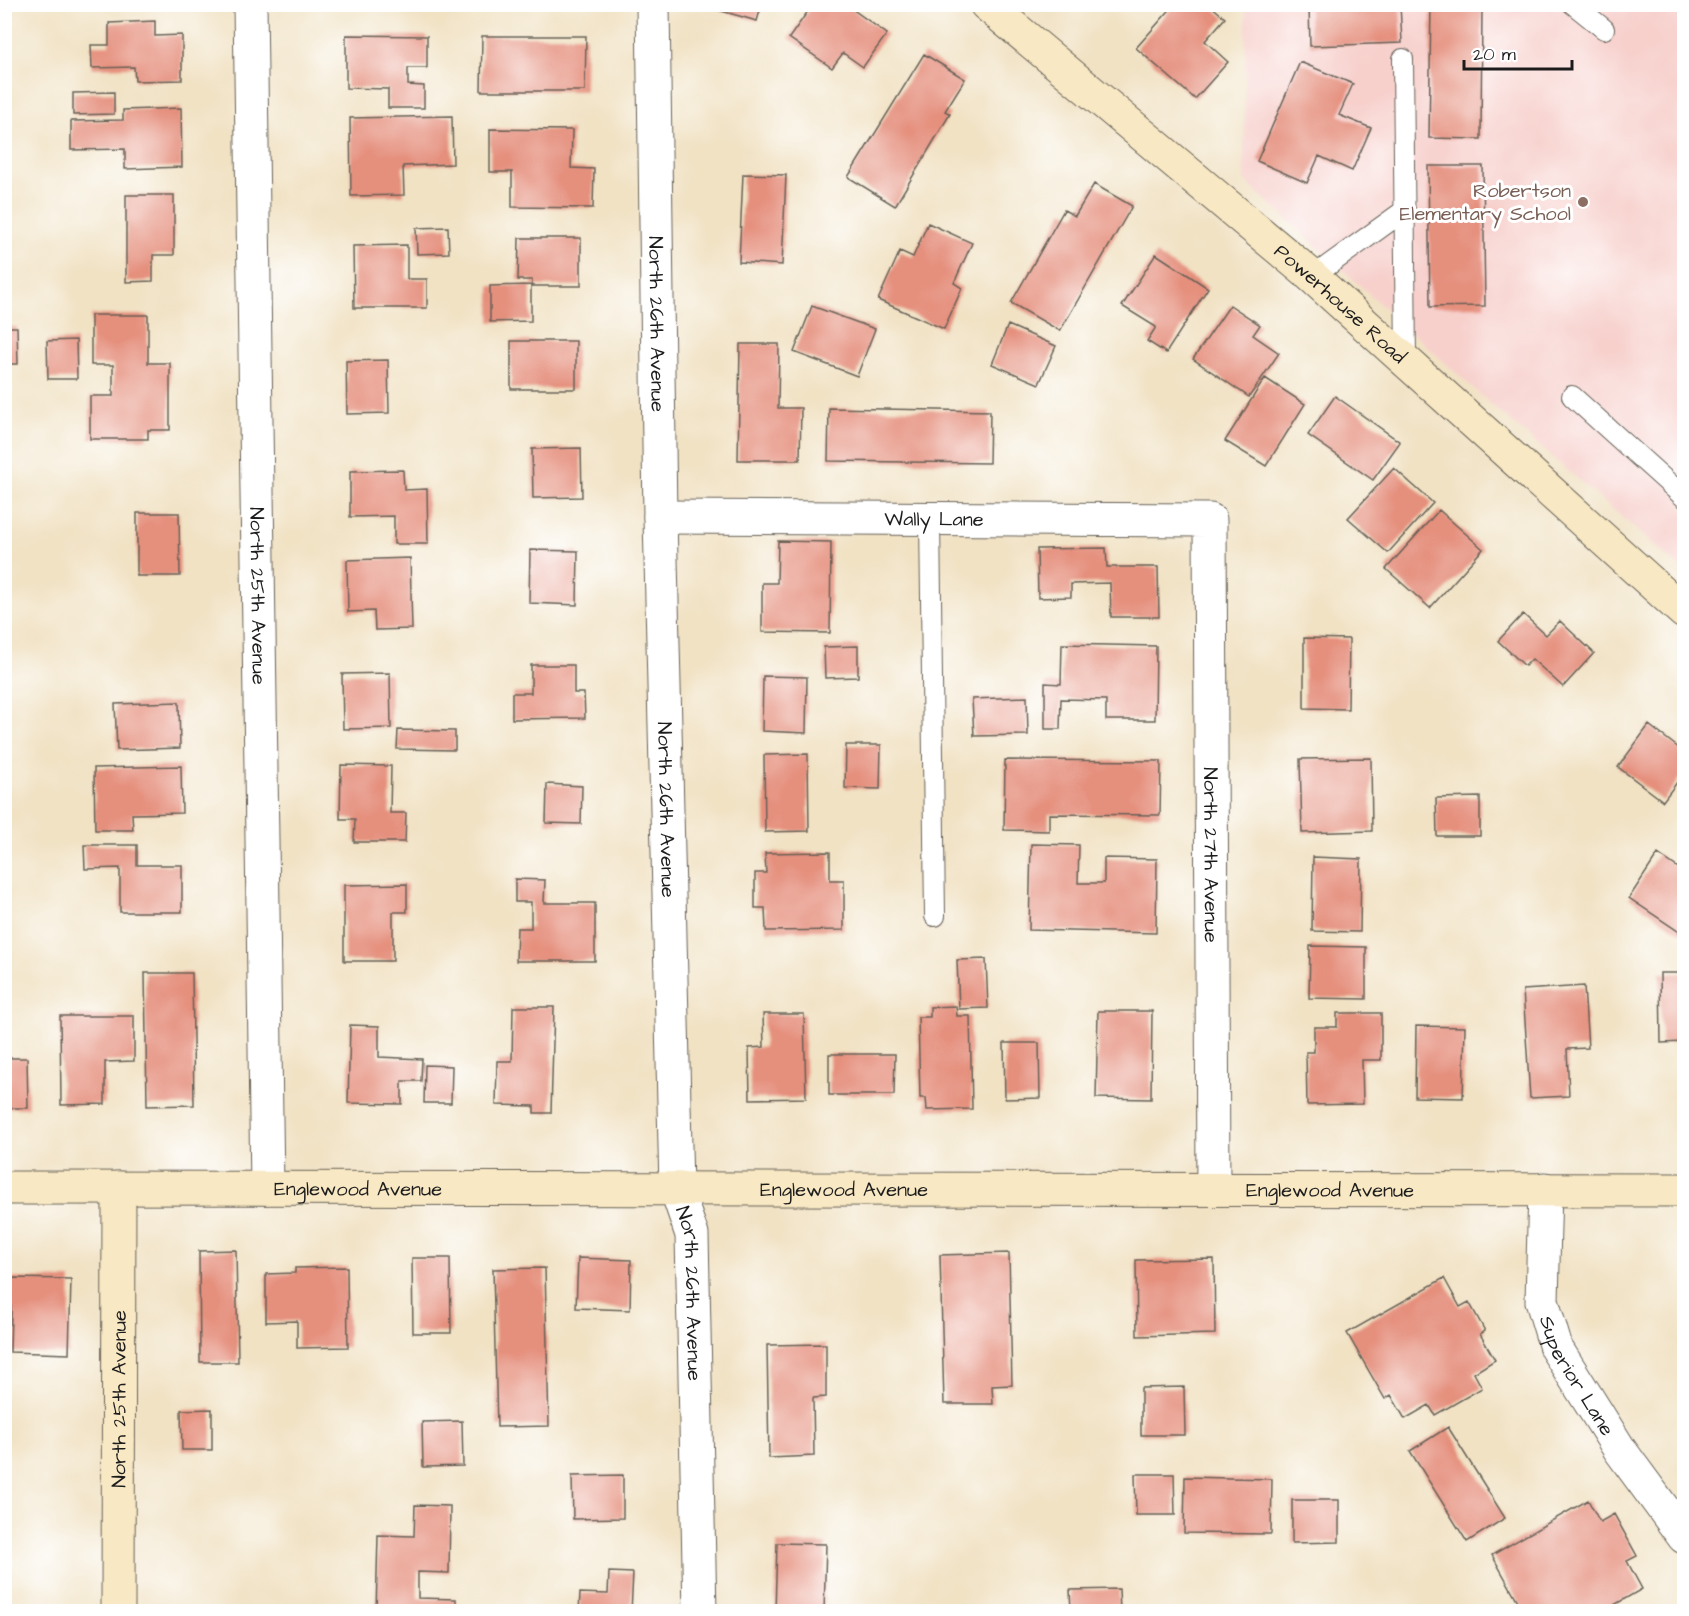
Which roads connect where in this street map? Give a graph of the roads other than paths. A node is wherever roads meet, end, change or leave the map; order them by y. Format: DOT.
graph roads {
  1 [pos="250,4"];
  2 [pos="653,4"];
  3 [pos="986,4"];
  4 [pos="1574,4"];
  5 [pos="1604,29"];
  6 [pos="1403,59"];
  7 [pos="1405,210"];
  8 [pos="1312,277"];
  9 [pos="1406,362"];
  10 [pos="1572,396"];
  11 [pos="1684,497"];
  12 [pos="660,517"];
  13 [pos="930,519"];
  14 [pos="1210,520"];
  15 [pos="1684,612"];
  16 [pos="935,916"];
  17 [pos="4,1188"];
  18 [pos="119,1188"];
  19 [pos="267,1188"];
  20 [pos="676,1188"];
  21 [pos="1213,1189"];
  22 [pos="1545,1190"];
  23 [pos="1684,1190"];
  24 [pos="1684,1538"];
  25 [pos="118,1611"];
  26 [pos="700,1611"];
  1 -- 19 [label="street, North 25th Avenue"];
  2 -- 12 [label="street, North 26th Avenue"];
  3 -- 8 [label="street, Powerhouse Road"];
  4 -- 5 [label="lane"];
  6 -- 7 [label="lane"];
  7 -- 8 [label="lane"];
  7 -- 9 [label="lane"];
  8 -- 9 [label="street, Powerhouse Road"];
  9 -- 15 [label="street, Powerhouse Road"];
  10 -- 11 [label="lane"];
  12 -- 13 [label="street, Wally Lane"];
  12 -- 20 [label="street, North 26th Avenue"];
  13 -- 14 [label="street, Wally Lane"];
  13 -- 16 [label="lane"];
  14 -- 21 [label="street, North 27th Avenue"];
  17 -- 18 [label="street, Englewood Avenue"];
  18 -- 19 [label="street, Englewood Avenue"];
  18 -- 25 [label="street, North 25th Avenue"];
  19 -- 20 [label="street, Englewood Avenue"];
  20 -- 21 [label="street, Englewood Avenue"];
  20 -- 26 [label="street, North 26th Avenue"];
  21 -- 22 [label="street, Englewood Avenue"];
  22 -- 23 [label="street, Englewood Avenue"];
  22 -- 24 [label="street, Superior Lane"];
}
